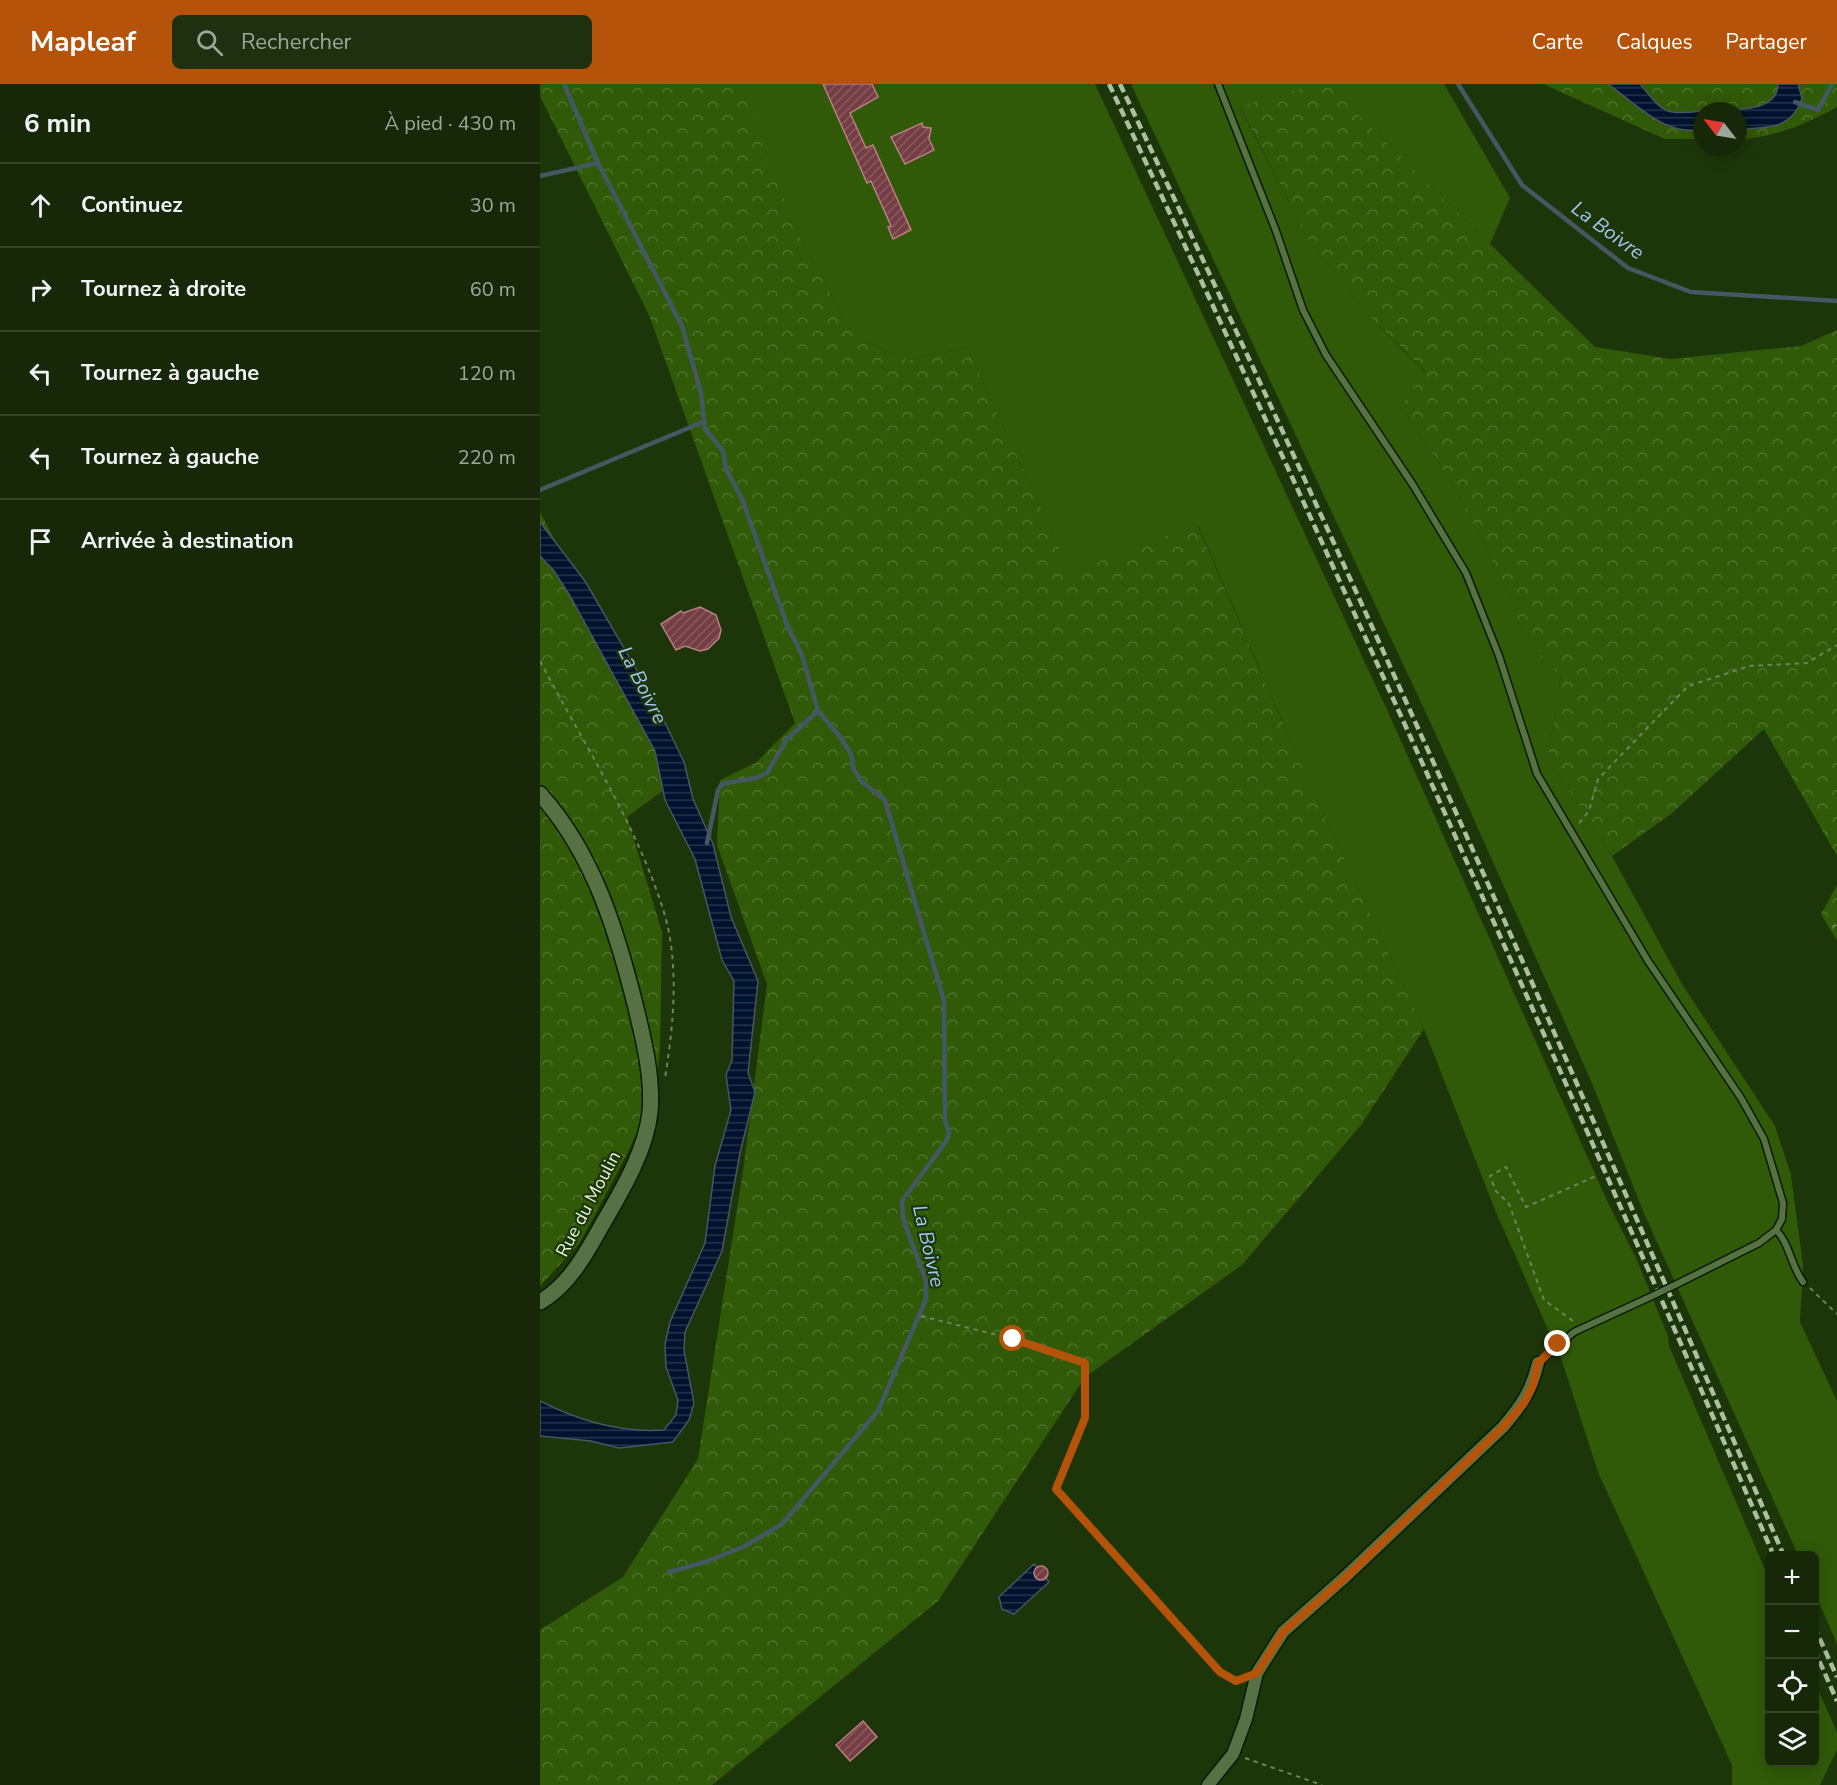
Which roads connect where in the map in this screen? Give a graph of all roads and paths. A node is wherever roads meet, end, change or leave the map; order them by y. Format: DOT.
graph roads {
  1 [pos="1218,84"];
  2 [pos="1837,645"];
  3 [pos="540,661"];
  4 [pos="540,794"];
  5 [pos="1572,831"];
  6 [pos="1837,924"];
  7 [pos="1832,927"];
  8 [pos="664,1085"];
  9 [pos="1596,1176"];
  10 [pos="1776,1230"];
  11 [pos="1803,1282"];
  12 [pos="540,1302"];
  13 [pos="1837,1314"];
  14 [pos="921,1316"];
  15 [pos="1578,1330"];
  16 [pos="1538,1363"];
  17 [pos="1257,1673"];
  18 [pos="1233,1754"];
  19 [pos="1208,1785"];
  20 [pos="1322,1785"];
  1 -- 5 [label="lane"];
  2 -- 5 [label="path"];
  3 -- 8 [label="path"];
  4 -- 12 [label="street, Rue du Moulin"];
  5 -- 10 [label="lane"];
  6 -- 7 [label="path"];
  9 -- 15 [label="path"];
  10 -- 11 [label="lane"];
  10 -- 15 [label="lane, bridge"];
  11 -- 13 [label="path"];
  14 -- 17 [label="path"];
  15 -- 16 [label="lane"];
  16 -- 17 [label="street"];
  17 -- 18 [label="street"];
  18 -- 19 [label="street"];
  18 -- 20 [label="path"];
}
